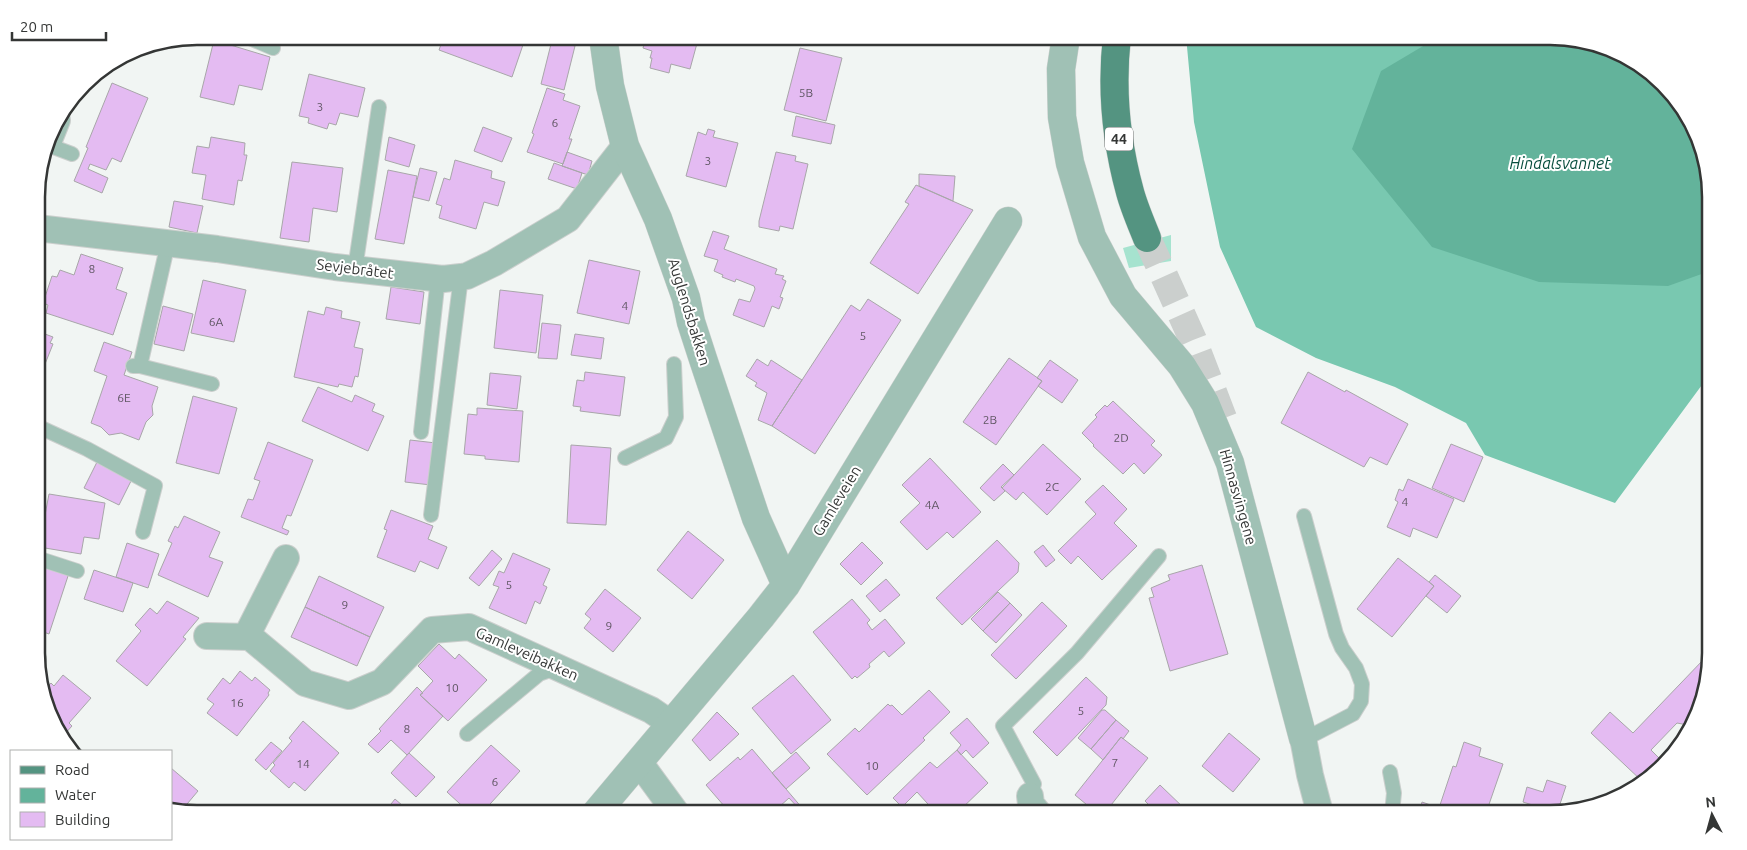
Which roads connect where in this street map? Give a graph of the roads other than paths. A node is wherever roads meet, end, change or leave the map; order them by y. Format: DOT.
graph roads {
  1 [pos="266,45"];
  2 [pos="603,45"];
  3 [pos="1065,45"];
  4 [pos="1117,45"];
  5 [pos="273,48"];
  6 [pos="379,107"];
  7 [pos="625,146"];
  8 [pos="54,147"];
  9 [pos="72,154"];
  10 [pos="1008,220"];
  11 [pos="45,229"];
  12 [pos="1147,238"];
  13 [pos="168,243"];
  14 [pos="355,269"];
  15 [pos="450,278"];
  16 [pos="674,364"];
  17 [pos="212,384"];
  18 [pos="45,430"];
  19 [pos="421,432"];
  20 [pos="625,458"];
  21 [pos="431,515"];
  22 [pos="1304,516"];
  23 [pos="143,532"];
  24 [pos="1159,556"];
  25 [pos="286,558"];
  26 [pos="45,561"];
  27 [pos="77,571"];
  28 [pos="786,585"];
  29 [pos="207,636"];
  30 [pos="246,637"];
  31 [pos="559,667"];
  32 [pos="670,723"];
  33 [pos="467,734"];
  34 [pos="1304,739"];
  35 [pos="639,762"];
  36 [pos="1390,772"];
  37 [pos="603,805"];
  38 [pos="671,805"];
  39 [pos="1034,805"];
  40 [pos="1318,805"];
  41 [pos="1393,805"];
  1 -- 5 [label="lane"];
  2 -- 7 [label="street, Auglendsbakken"];
  3 -- 34 [label="street, Hinnasvingene"];
  4 -- 12 [label="main road, 44"];
  6 -- 14 [label="lane"];
  7 -- 15 [label="street, Sevjebråtet"];
  7 -- 28 [label="street, Auglendsbakken"];
  8 -- 9 [label="lane"];
  10 -- 28 [label="street, Gamleveien"];
  11 -- 13 [label="street, Sevjebråtet"];
  13 -- 14 [label="street, Sevjebråtet"];
  13 -- 17 [label="lane"];
  14 -- 15 [label="street, Sevjebråtet"];
  15 -- 19 [label="lane"];
  15 -- 21 [label="lane"];
  16 -- 20 [label="lane"];
  18 -- 23 [label="lane"];
  22 -- 34 [label="lane"];
  24 -- 39 [label="lane"];
  25 -- 30 [label="street"];
  26 -- 27 [label="lane"];
  28 -- 32 [label="street, Gamleveien"];
  29 -- 30 [label="street"];
  30 -- 31 [label="street, Gamleveibakken"];
  31 -- 32 [label="street, Gamleveibakken"];
  31 -- 33 [label="lane"];
  32 -- 35 [label="street, Gamleveien"];
  34 -- 40 [label="street, Hinnasvingene"];
  35 -- 37 [label="street, Gamleveien"];
  35 -- 38 [label="street"];
  36 -- 41 [label="lane"];
}
